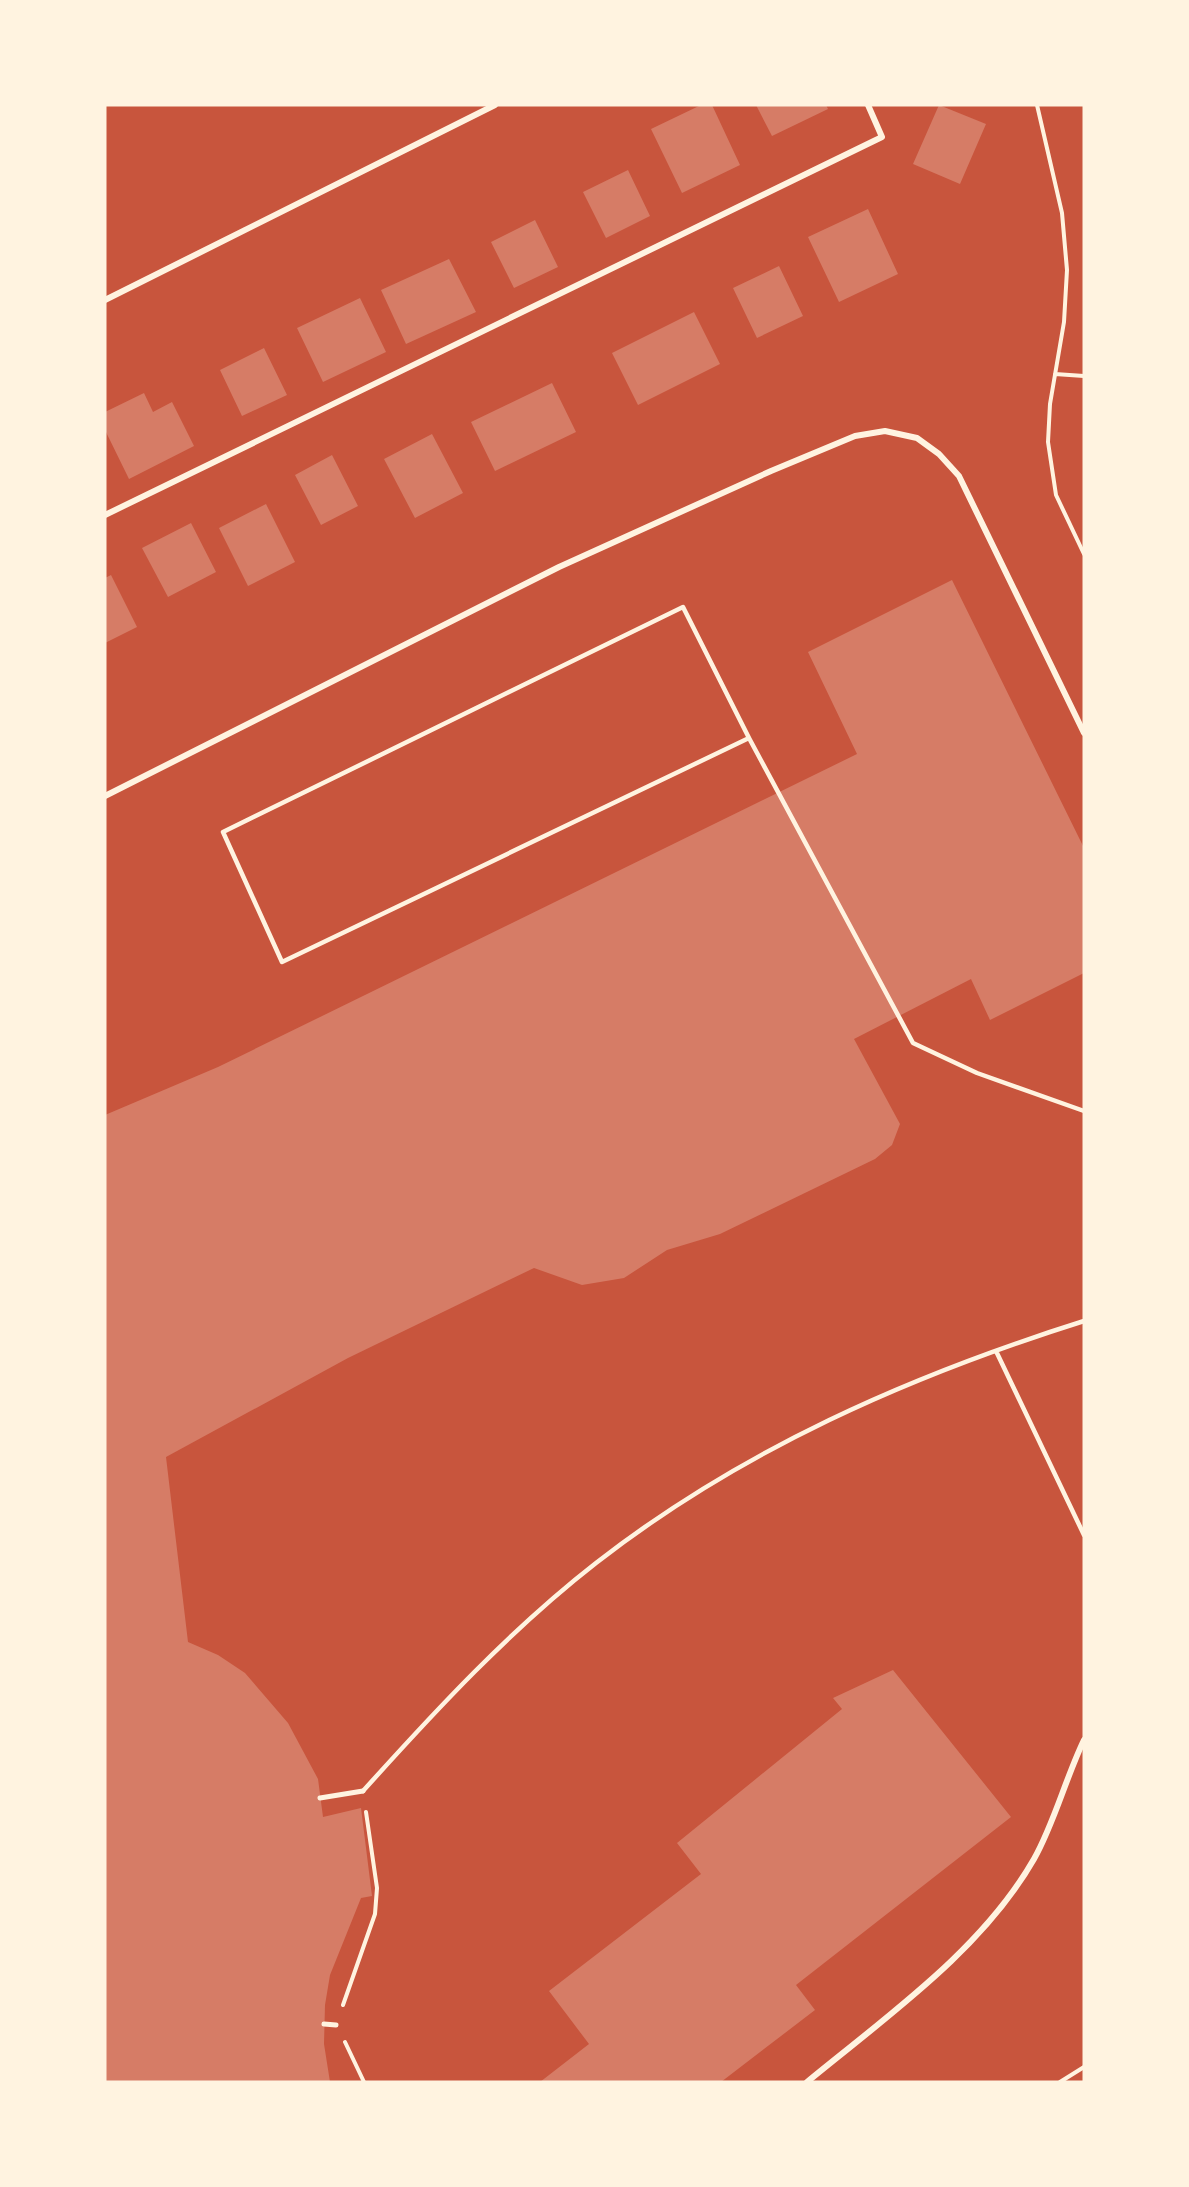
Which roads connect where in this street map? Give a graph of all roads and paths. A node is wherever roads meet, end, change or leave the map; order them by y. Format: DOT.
graph roads {
  1 [pos="495,105"];
  2 [pos="868,105"];
  3 [pos="1037,105"];
  4 [pos="105,300"];
  5 [pos="1055,374"];
  6 [pos="1084,376"];
  7 [pos="105,515"];
  8 [pos="1084,554"];
  9 [pos="1084,733"];
  10 [pos="749,738"];
  11 [pos="105,796"];
  12 [pos="1084,1111"];
  13 [pos="1084,1321"];
  14 [pos="996,1351"];
  15 [pos="1084,1535"];
  16 [pos="1084,1740"];
  17 [pos="363,1791"];
  18 [pos="320,1798"];
  19 [pos="324,2024"];
  20 [pos="336,2025"];
  21 [pos="1084,2067"];
  22 [pos="364,2082"];
  23 [pos="807,2082"];
  24 [pos="1060,2082"];
  1 -- 4 [label="street"];
  2 -- 7 [label="street"];
  3 -- 5 [label="path"];
  5 -- 6 [label="path"];
  5 -- 8 [label="path"];
  9 -- 11 [label="street"];
  10 -- 10 [label="lane"];
  10 -- 12 [label="lane"];
  13 -- 14 [label="lane"];
  14 -- 15 [label="lane"];
  14 -- 17 [label="lane"];
  16 -- 23 [label="street"];
  17 -- 18 [label="street"];
  17 -- 20 [label="path"];
  19 -- 20 [label="street"];
  20 -- 22 [label="path"];
  21 -- 24 [label="path"];
}
